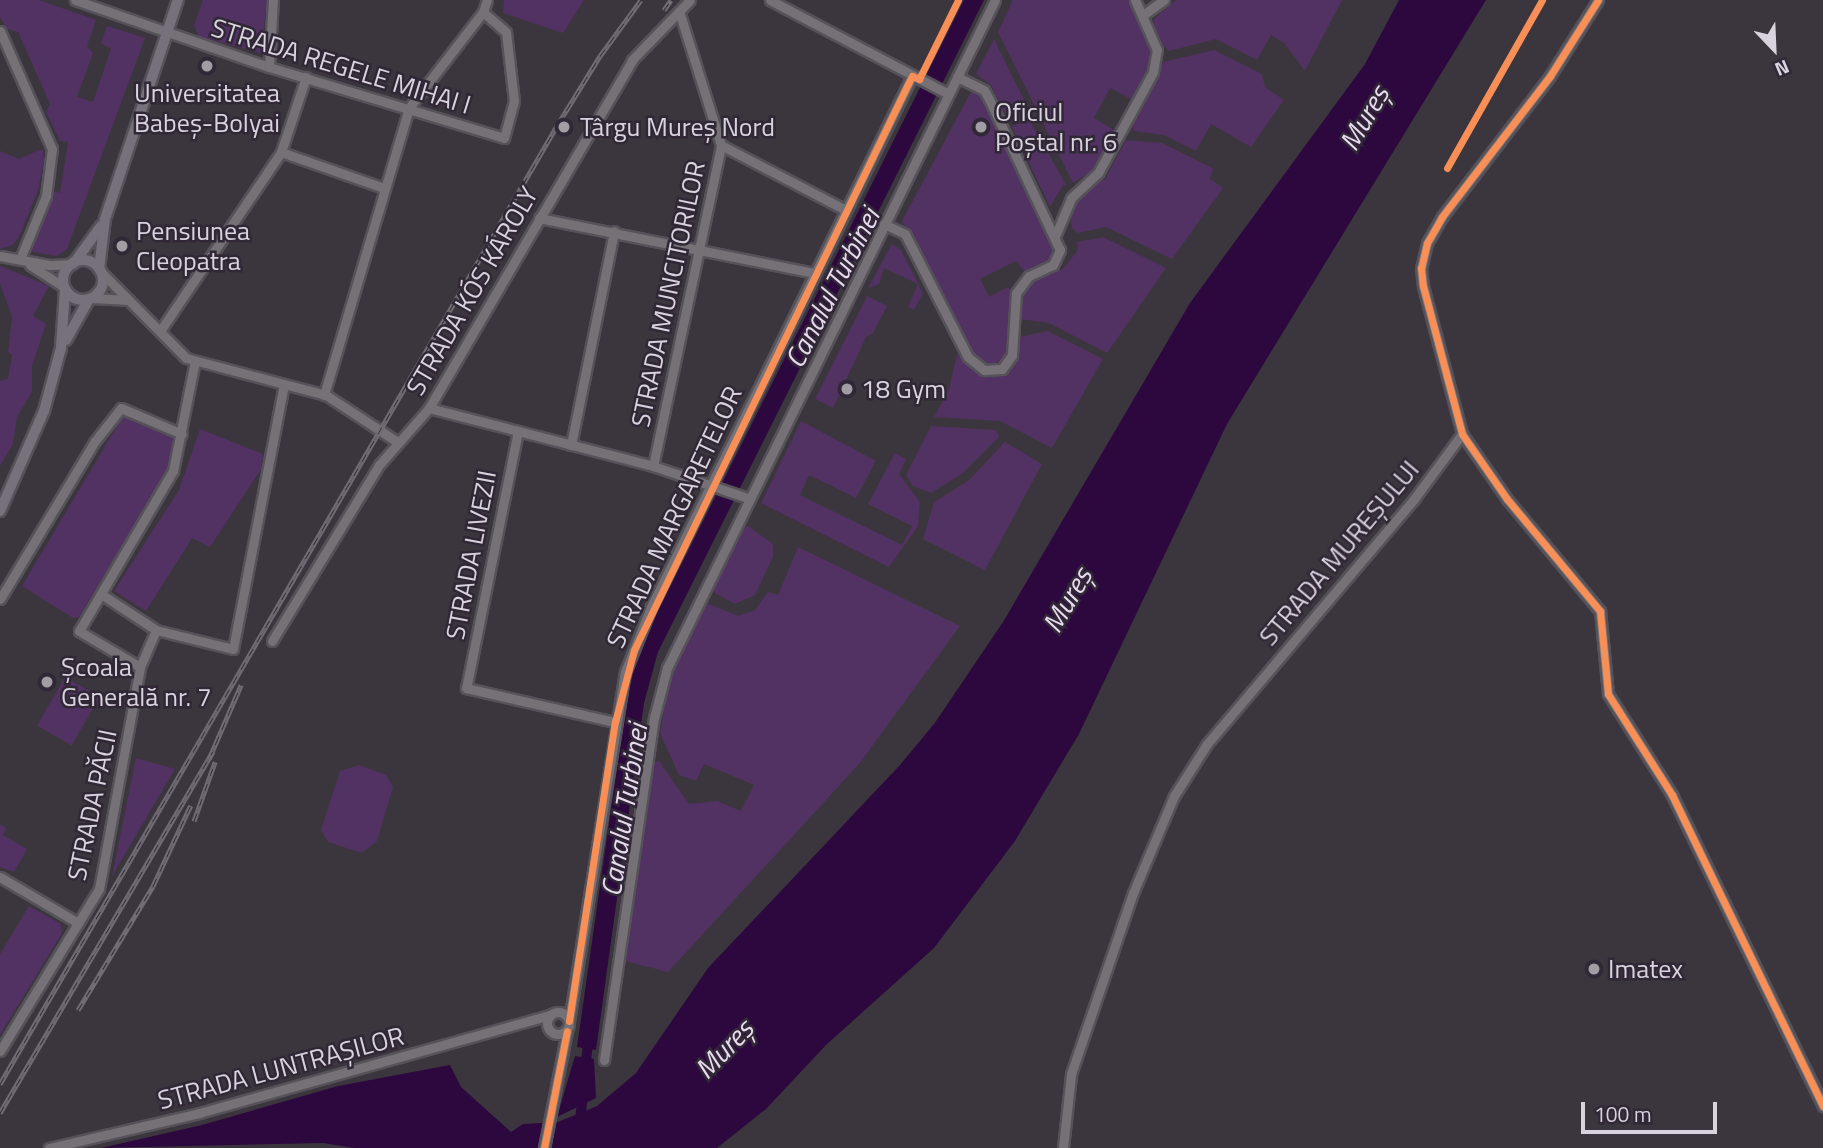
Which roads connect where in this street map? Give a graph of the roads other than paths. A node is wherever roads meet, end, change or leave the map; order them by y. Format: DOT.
graph roads {
  1 [pos="75,0"];
  2 [pos="178,0"];
  3 [pos="273,0"];
  4 [pos="487,0"];
  5 [pos="690,0"];
  6 [pos="770,0"];
  7 [pos="995,0"];
  8 [pos="1135,0"];
  9 [pos="1164,0"];
  10 [pos="1598,0"];
  11 [pos="680,11"];
  12 [pos="483,12"];
  13 [pos="1143,15"];
  14 [pos="0,31"];
  15 [pos="167,31"];
  16 [pos="269,67"];
  17 [pos="306,77"];
  18 [pos="957,77"];
  19 [pos="916,78"];
  20 [pos="946,93"];
  21 [pos="409,108"];
  22 [pos="721,145"];
  23 [pos="281,152"];
  24 [pos="384,188"];
  25 [pos="846,209"];
  26 [pos="539,218"];
  27 [pos="105,219"];
  28 [pos="884,224"];
  29 [pos="614,232"];
  30 [pos="1056,234"];
  31 [pos="696,249"];
  32 [pos="0,256"];
  33 [pos="20,259"];
  34 [pos="73,263"];
  35 [pos="100,270"];
  36 [pos="814,273"];
  37 [pos="64,288"];
  38 [pos="90,299"];
  39 [pos="131,301"];
  40 [pos="160,331"];
  41 [pos="61,348"];
  42 [pos="195,361"];
  43 [pos="284,384"];
  44 [pos="324,395"];
  45 [pos="429,408"];
  46 [pos="518,431"];
  47 [pos="182,434"];
  48 [pos="1462,434"];
  49 [pos="396,441"];
  50 [pos="571,445"];
  51 [pos="653,467"];
  52 [pos="715,486"];
  53 [pos="744,496"];
  54 [pos="0,511"];
  55 [pos="101,594"];
  56 [pos="0,599"];
  57 [pos="156,631"];
  58 [pos="272,641"];
  59 [pos="140,667"];
  60 [pos="615,722"];
  61 [pos="0,877"];
  62 [pos="78,923"];
  63 [pos="551,1015"];
  64 [pos="566,1017"];
  65 [pos="523,1024"];
  66 [pos="558,1032"];
  67 [pos="0,1051"];
  68 [pos="604,1060"];
  69 [pos="1823,1106"];
  70 [pos="49,1148"];
  71 [pos="544,1148"];
  72 [pos="1063,1148"];
  1 -- 15 [label="street, STRADA REGELE MIHAI I"];
  2 -- 15 [label="main road"];
  3 -- 16 [label="street"];
  4 -- 12 [label="street"];
  5 -- 11 [label="street, STRADA KÓS KÁROLY"];
  6 -- 19 [label="street"];
  7 -- 18 [label="street"];
  8 -- 13 [label="street"];
  9 -- 13 [label="street"];
  10 -- 48 [label="street"];
  11 -- 22 [label="street, STRADA MUNCITORILOR"];
  11 -- 26 [label="street, STRADA KÓS KÁROLY"];
  12 -- 21 [label="street"];
  12 -- 21 [label="street, STRADA REGELE MIHAI I"];
  13 -- 30 [label="street"];
  14 -- 33 [label="street"];
  15 -- 16 [label="street, STRADA REGELE MIHAI I"];
  15 -- 27 [label="main road"];
  16 -- 17 [label="street, STRADA REGELE MIHAI I"];
  17 -- 21 [label="street, STRADA REGELE MIHAI I"];
  17 -- 23 [label="street"];
  18 -- 20 [label="street"];
  18 -- 30 [label="street"];
  19 -- 20 [label="street"];
  19 -- 25 [label="street, STRADA MARGARETELOR"];
  20 -- 28 [label="street"];
  21 -- 24 [label="street"];
  22 -- 25 [label="street"];
  22 -- 31 [label="street, STRADA MUNCITORILOR"];
  23 -- 24 [label="street"];
  23 -- 40 [label="street"];
  24 -- 44 [label="street"];
  25 -- 36 [label="street, STRADA MARGARETELOR"];
  26 -- 29 [label="street"];
  26 -- 45 [label="street, STRADA KÓS KÁROLY"];
  27 -- 34 [label="main road"];
  27 -- 35 [label="main road"];
  28 -- 30 [label="street"];
  28 -- 53 [label="street"];
  29 -- 31 [label="street"];
  29 -- 50 [label="street"];
  31 -- 36 [label="street"];
  31 -- 51 [label="street, STRADA MUNCITORILOR"];
  32 -- 33 [label="street"];
  33 -- 34 [label="street"];
  33 -- 37 [label="street"];
  34 -- 35 [label="main road"];
  34 -- 37 [label="main road"];
  35 -- 38 [label="main road"];
  35 -- 39 [label="street"];
  36 -- 52 [label="street, STRADA MARGARETELOR"];
  37 -- 38 [label="main road"];
  37 -- 41 [label="main road"];
  38 -- 39 [label="street"];
  38 -- 41 [label="main road"];
  39 -- 40 [label="street"];
  40 -- 42 [label="street"];
  41 -- 54 [label="main road"];
  42 -- 43 [label="street"];
  42 -- 47 [label="street"];
  43 -- 44 [label="street"];
  43 -- 57 [label="street"];
  44 -- 49 [label="street"];
  45 -- 46 [label="street"];
  45 -- 49 [label="street, STRADA KÓS KÁROLY"];
  46 -- 50 [label="street"];
  46 -- 60 [label="street, STRADA LIVEZII"];
  47 -- 55 [label="street"];
  47 -- 56 [label="street"];
  48 -- 69 [label="street"];
  48 -- 72 [label="street, STRADA MUREȘULUI"];
  49 -- 58 [label="street, STRADA KÓS KÁROLY"];
  50 -- 51 [label="street"];
  51 -- 52 [label="street"];
  52 -- 53 [label="street"];
  52 -- 60 [label="street, STRADA MARGARETELOR"];
  53 -- 68 [label="street"];
  55 -- 57 [label="street"];
  55 -- 59 [label="street"];
  57 -- 59 [label="street, STRADA PĂCII"];
  59 -- 62 [label="street, STRADA PĂCII"];
  60 -- 64 [label="street, STRADA MARGARETELOR"];
  61 -- 62 [label="street"];
  62 -- 67 [label="street, STRADA PĂCII"];
  63 -- 64 [label="street, STRADA LUNTRAȘILOR"];
  63 -- 65 [label="street, STRADA LUNTRAȘILOR"];
  63 -- 66 [label="street"];
  64 -- 66 [label="street"];
  65 -- 66 [label="street, STRADA LUNTRAȘILOR"];
  65 -- 70 [label="street, STRADA LUNTRAȘILOR"];
  66 -- 71 [label="street"];
}
